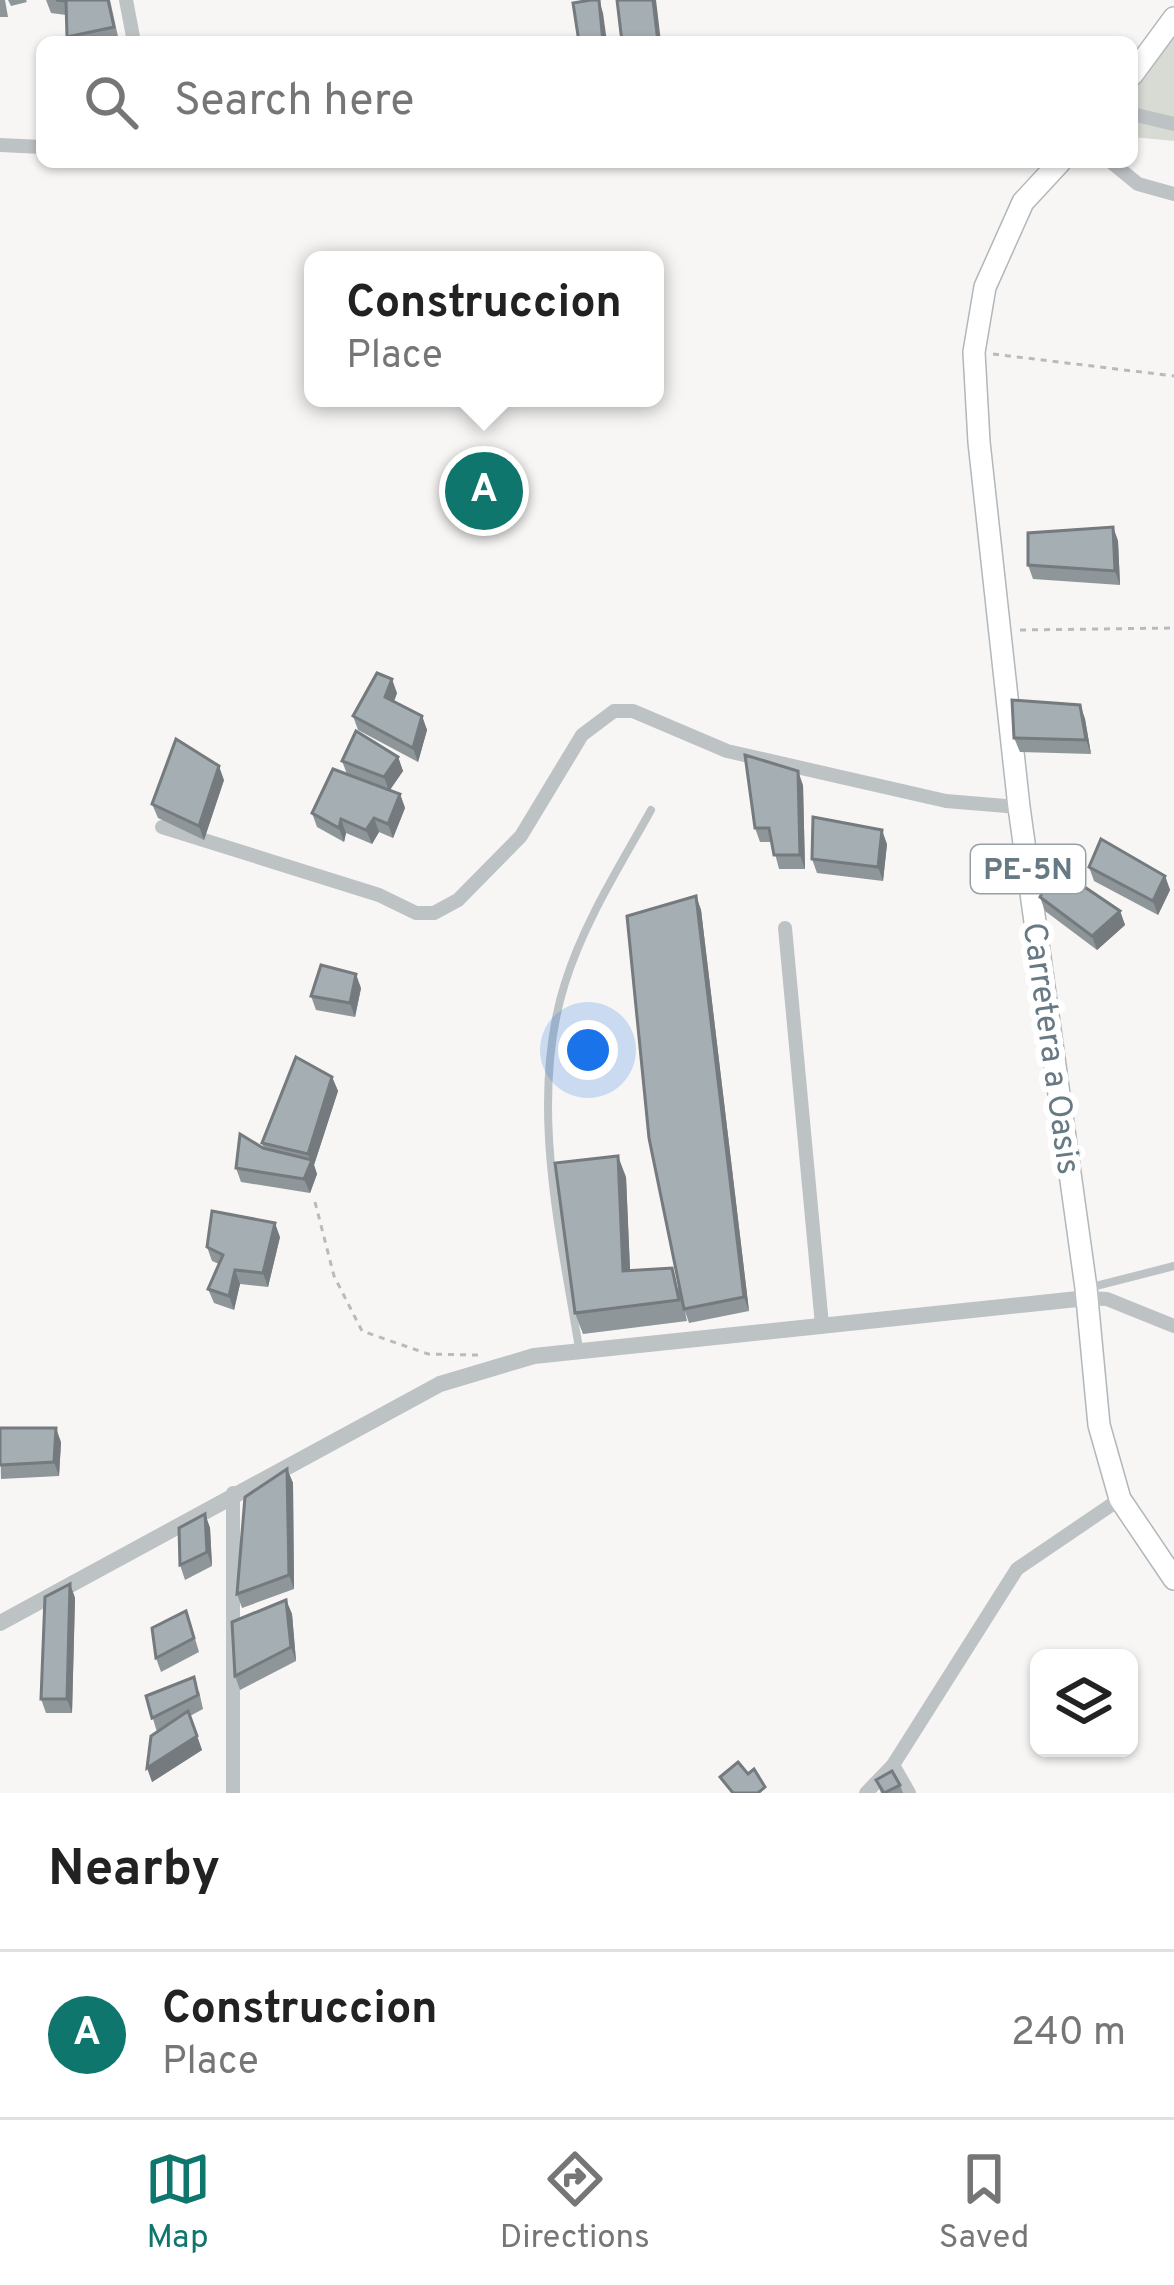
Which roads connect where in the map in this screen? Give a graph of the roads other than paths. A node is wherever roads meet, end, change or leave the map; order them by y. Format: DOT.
graph roads {
  1 [pos="126,0"];
  2 [pos="1174,18"];
  3 [pos="133,36"];
  4 [pos="1138,67"];
  5 [pos="1138,115"];
  6 [pos="1174,124"];
  7 [pos="0,146"];
  8 [pos="36,148"];
  9 [pos="1054,168"];
  10 [pos="1118,168"];
  11 [pos="1174,194"];
  12 [pos="1019,807"];
  13 [pos="651,810"];
  14 [pos="162,827"];
  15 [pos="785,928"];
  16 [pos="1174,1266"];
  17 [pos="1087,1293"];
  18 [pos="822,1325"];
  19 [pos="1174,1326"];
  20 [pos="579,1348"];
  21 [pos="233,1493"];
  22 [pos="1120,1499"];
  23 [pos="1174,1580"];
  24 [pos="0,1623"];
  25 [pos="893,1765"];
  26 [pos="233,1793"];
  27 [pos="866,1793"];
  28 [pos="909,1793"];
  1 -- 3 [label="street"];
  2 -- 4 [label="main road"];
  5 -- 6 [label="street"];
  7 -- 8 [label="street"];
  9 -- 12 [label="main road, Carretera a Oasis / PE-5N"];
  10 -- 11 [label="street"];
  12 -- 14 [label="street"];
  12 -- 17 [label="main road, Carretera a Oasis / PE-5N"];
  13 -- 20 [label="lane"];
  15 -- 18 [label="street"];
  16 -- 17 [label="lane"];
  17 -- 18 [label="street"];
  17 -- 19 [label="street"];
  17 -- 22 [label="main road, Carretera a Oasis / PE-5N"];
  18 -- 20 [label="street"];
  20 -- 21 [label="street"];
  21 -- 24 [label="street"];
  21 -- 26 [label="street"];
  22 -- 23 [label="main road, Carretera a Oasis / PE-5N"];
  22 -- 25 [label="street"];
  25 -- 27 [label="street"];
  25 -- 28 [label="street"];
}
